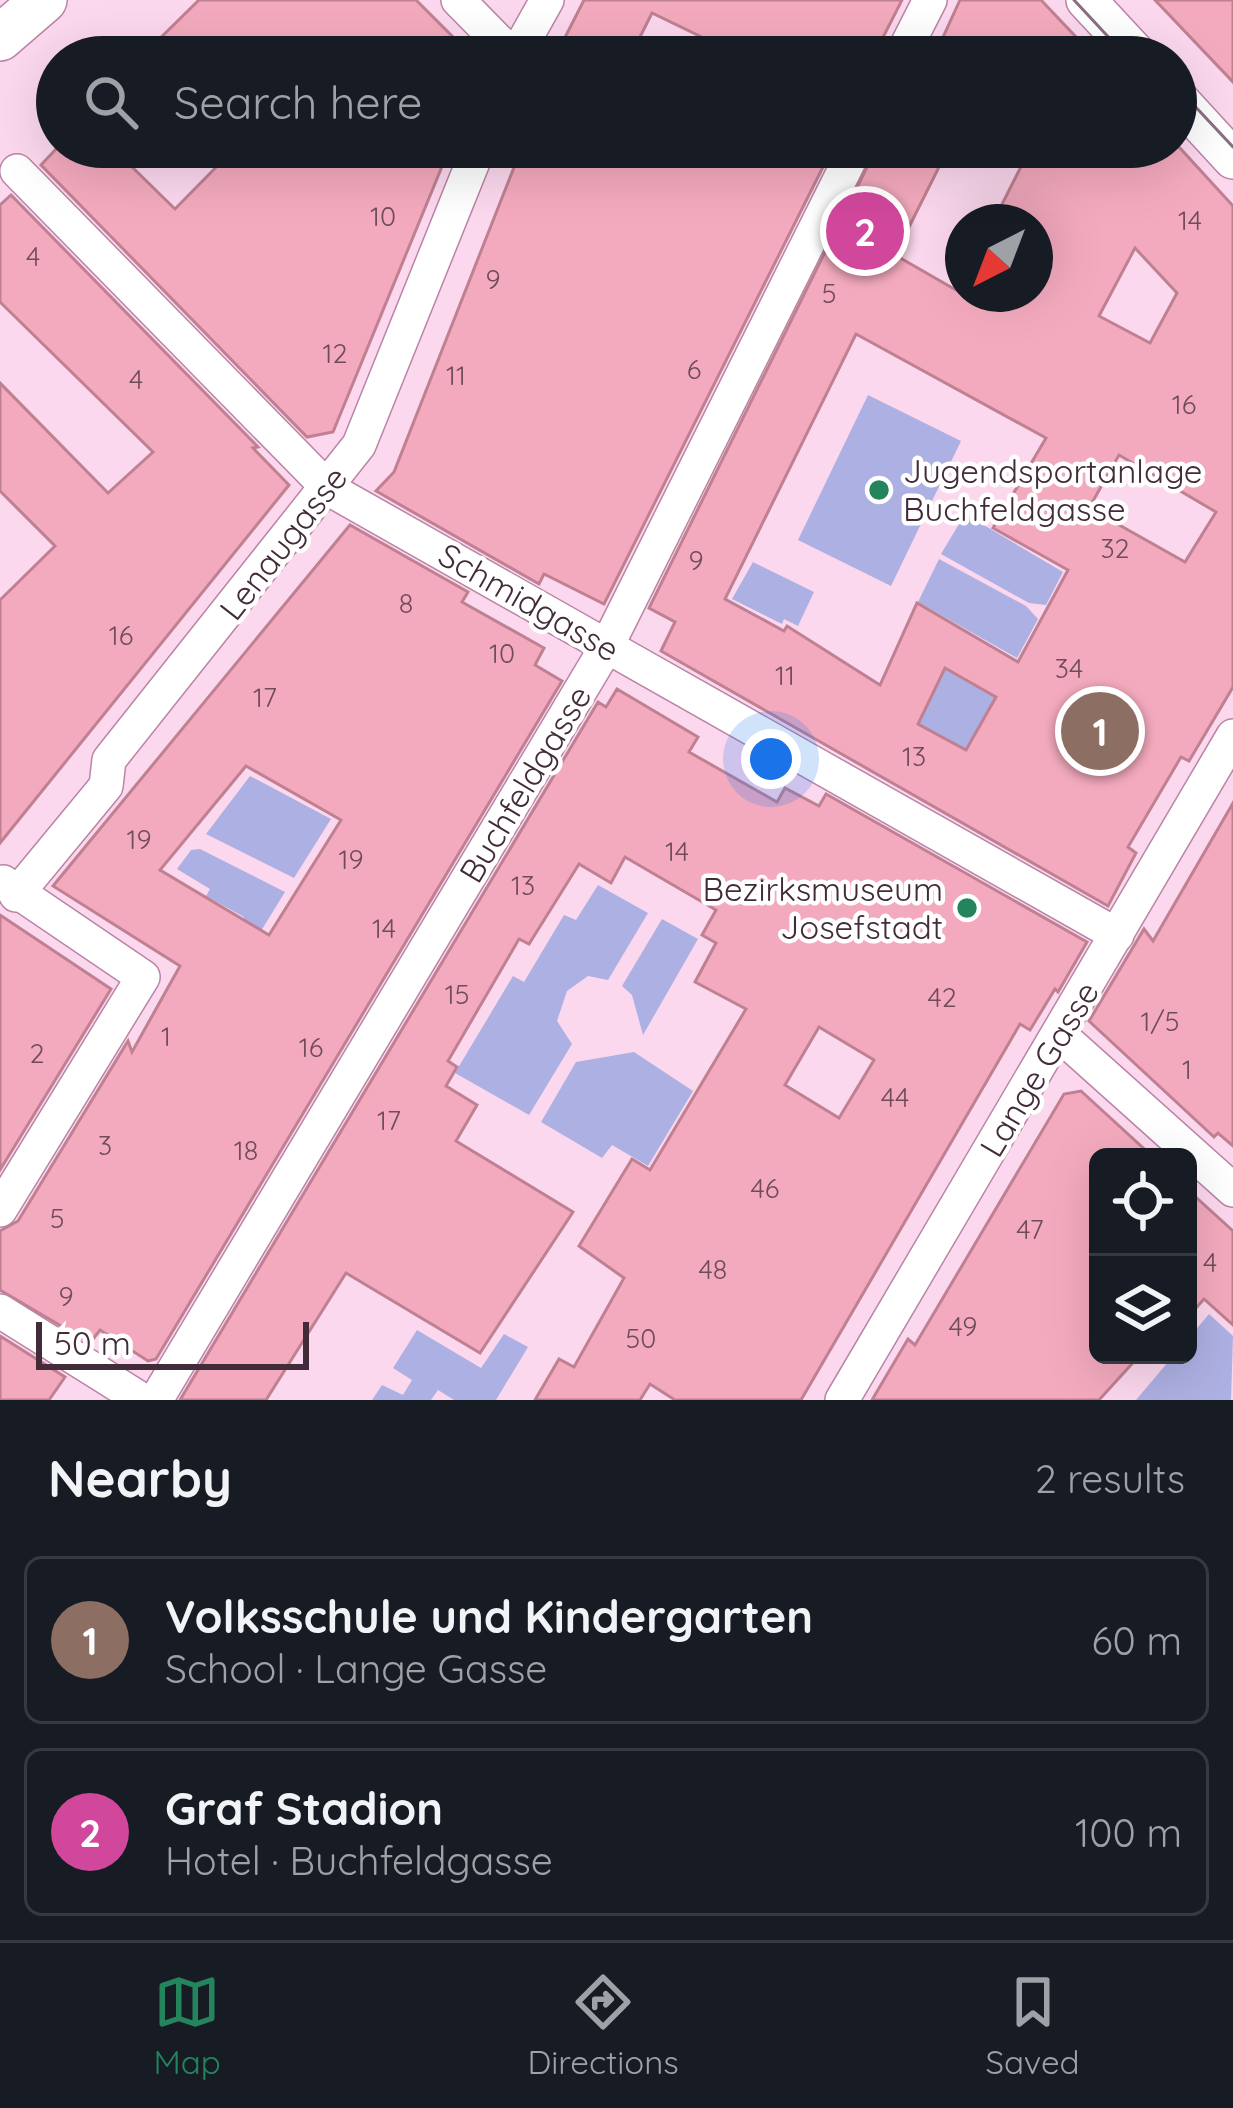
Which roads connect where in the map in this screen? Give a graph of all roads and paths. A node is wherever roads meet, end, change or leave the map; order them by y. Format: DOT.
graph roads {
  1 [pos="44,0"];
  2 [pos="458,0"];
  3 [pos="547,0"];
  4 [pos="930,0"];
  5 [pos="1086,0"];
  6 [pos="494,36"];
  7 [pos="527,36"];
  8 [pos="912,36"];
  9 [pos="1119,36"];
  10 [pos="0,38"];
  11 [pos="1197,119"];
  12 [pos="1233,158"];
  13 [pos="471,168"];
  14 [pos="846,168"];
  15 [pos="17,171"];
  16 [pos="329,489"];
  17 [pos="607,646"];
  18 [pos="1233,736"];
  19 [pos="8,887"];
  20 [pos="1117,934"];
  21 [pos="1060,1035"];
  22 [pos="1233,1190"];
  23 [pos="0,1210"];
  24 [pos="0,1311"];
  25 [pos="142,1400"];
  26 [pos="156,1400"];
  27 [pos="842,1400"];
  1 -- 10 [label="main road"];
  2 -- 6 [label="street"];
  3 -- 7 [label="street"];
  4 -- 8 [label="street"];
  5 -- 9 [label="street"];
  11 -- 12 [label="street"];
  13 -- 16 [label="street, Lenaugasse"];
  14 -- 17 [label="street, Buchfeldgasse"];
  15 -- 16 [label="street, Schmidgasse"];
  16 -- 17 [label="street, Schmidgasse"];
  16 -- 19 [label="street, Lenaugasse"];
  17 -- 20 [label="street, Schmidgasse"];
  17 -- 26 [label="street, Buchfeldgasse"];
  18 -- 20 [label="street, Lange Gasse"];
  19 -- 23 [label="street"];
  20 -- 21 [label="street, Lange Gasse"];
  21 -- 22 [label="street"];
  21 -- 27 [label="street, Lange Gasse"];
  24 -- 25 [label="street"];
}
